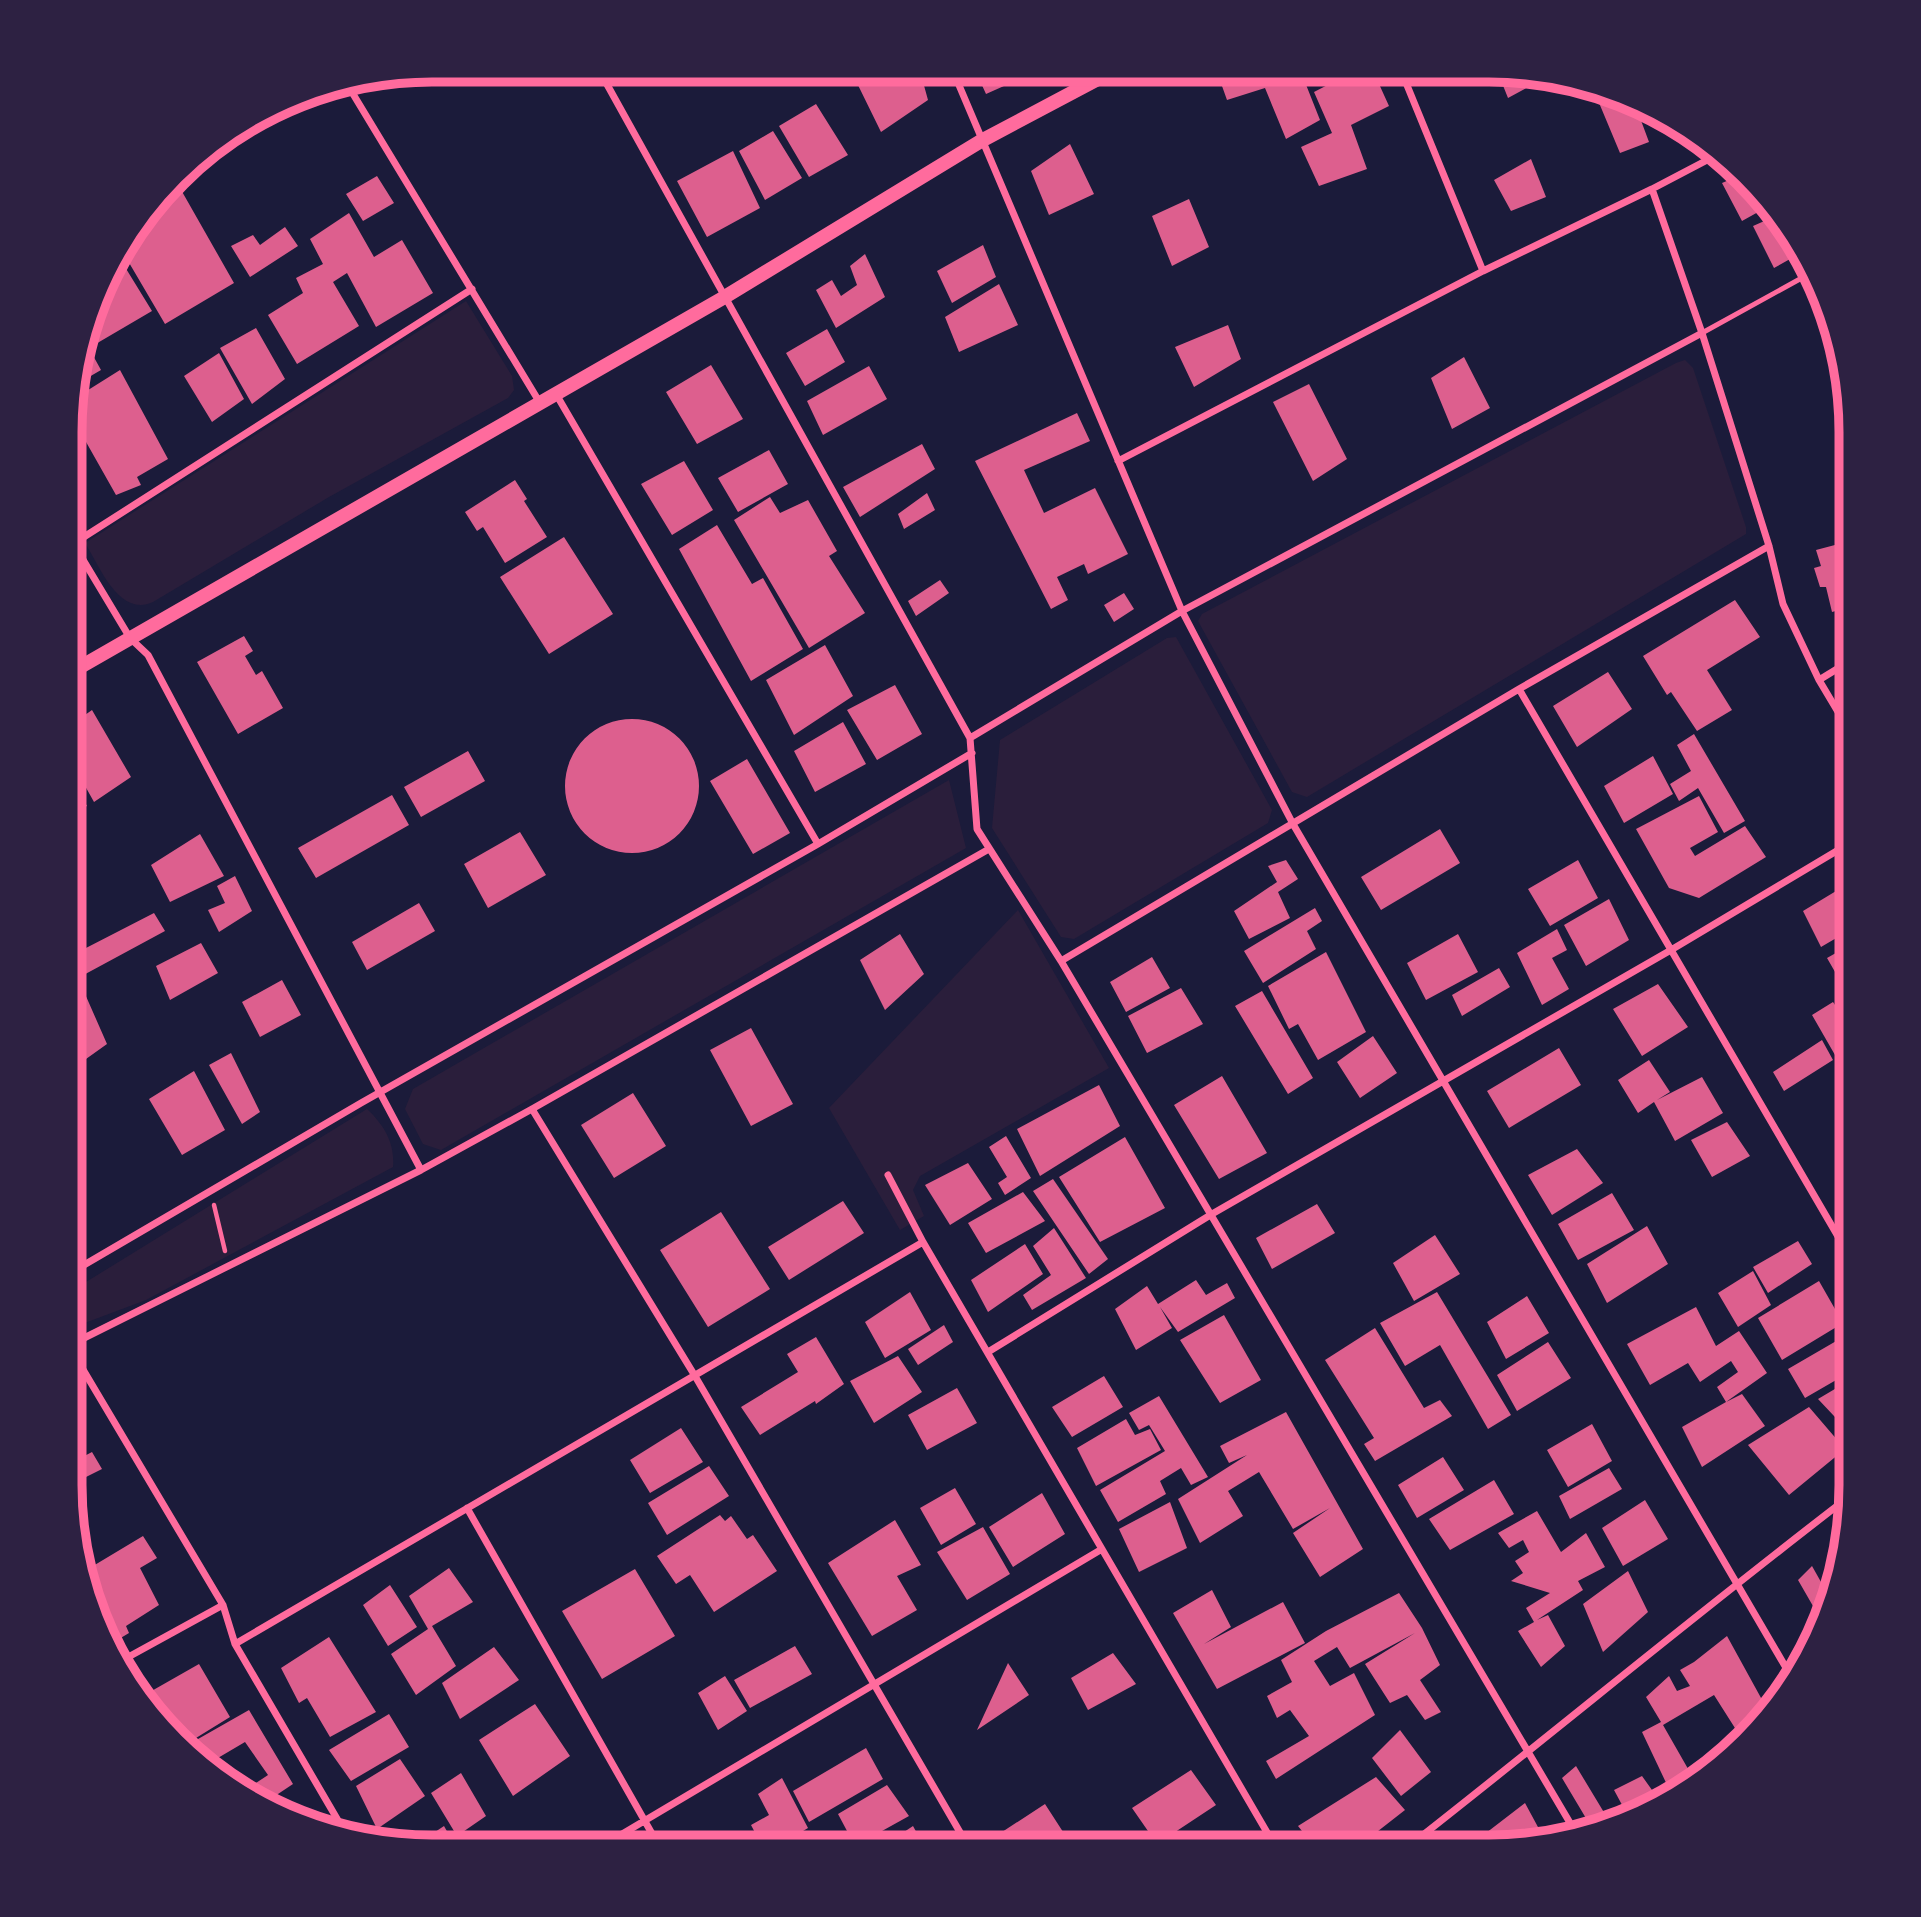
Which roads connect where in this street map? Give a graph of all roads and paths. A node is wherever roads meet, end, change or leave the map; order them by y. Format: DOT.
graph roads {
  1 [pos="605,82"];
  2 [pos="957,82"];
  3 [pos="1092,82"];
  4 [pos="1406,82"];
  5 [pos="351,92"];
  6 [pos="981,141"];
  7 [pos="1708,160"];
  8 [pos="1652,189"];
  9 [pos="1483,271"];
  10 [pos="1803,277"];
  11 [pos="472,289"];
  12 [pos="723,298"];
  13 [pos="1702,333"];
  14 [pos="556,393"];
  15 [pos="540,402"];
  16 [pos="1118,461"];
  17 [pos="82,538"];
  18 [pos="1769,546"];
  19 [pos="82,558"];
  20 [pos="1182,611"];
  21 [pos="130,638"];
  22 [pos="82,666"];
  23 [pos="1839,667"];
  24 [pos="1819,680"];
  25 [pos="1519,689"];
  26 [pos="1839,714"];
  27 [pos="970,738"];
  28 [pos="972,753"];
  29 [pos="1293,824"];
  30 [pos="818,844"];
  31 [pos="989,849"];
  32 [pos="1839,850"];
  33 [pos="1671,950"];
  34 [pos="1061,961"];
  35 [pos="1443,1081"];
  36 [pos="379,1093"];
  37 [pos="532,1109"];
  38 [pos="421,1170"];
  39 [pos="888,1175"];
  40 [pos="211,1191"];
  41 [pos="1212,1214"];
  42 [pos="1839,1238"];
  43 [pos="923,1242"];
  44 [pos="82,1266"];
  45 [pos="228,1266"];
  46 [pos="82,1339"];
  47 [pos="988,1352"];
  48 [pos="82,1368"];
  49 [pos="695,1376"];
  50 [pos="1838,1505"];
  51 [pos="467,1508"];
  52 [pos="1102,1549"];
  53 [pos="1737,1582"];
  54 [pos="223,1605"];
  55 [pos="235,1644"];
  56 [pos="128,1657"];
  57 [pos="1787,1669"];
  58 [pos="873,1684"];
  59 [pos="1529,1752"];
  60 [pos="644,1821"];
  61 [pos="339,1822"];
  62 [pos="1571,1825"];
  63 [pos="620,1835"];
  64 [pos="652,1835"];
  65 [pos="962,1835"];
  66 [pos="1269,1835"];
  67 [pos="1423,1835"];
  1 -- 12 [label="street"];
  2 -- 6 [label="street"];
  3 -- 6 [label="main road"];
  4 -- 9 [label="street"];
  5 -- 11 [label="street"];
  6 -- 12 [label="main road"];
  6 -- 16 [label="street"];
  7 -- 8 [label="street"];
  8 -- 9 [label="street"];
  8 -- 13 [label="street"];
  9 -- 16 [label="street"];
  10 -- 13 [label="lane"];
  11 -- 15 [label="street"];
  11 -- 17 [label="street"];
  12 -- 14 [label="main road"];
  12 -- 27 [label="street"];
  13 -- 18 [label="street"];
  13 -- 20 [label="street"];
  14 -- 15 [label="main road"];
  14 -- 30 [label="street"];
  15 -- 21 [label="main road"];
  16 -- 20 [label="street"];
  18 -- 24 [label="street"];
  18 -- 25 [label="street"];
  19 -- 21 [label="street"];
  20 -- 27 [label="street"];
  20 -- 29 [label="street"];
  21 -- 22 [label="main road"];
  21 -- 36 [label="street"];
  23 -- 24 [label="street"];
  24 -- 26 [label="street"];
  25 -- 29 [label="street"];
  25 -- 33 [label="street"];
  27 -- 28 [label="street"];
  28 -- 30 [label="street"];
  28 -- 31 [label="street"];
  29 -- 34 [label="street"];
  29 -- 35 [label="street"];
  30 -- 36 [label="street"];
  31 -- 34 [label="street"];
  31 -- 37 [label="street"];
  32 -- 33 [label="street"];
  33 -- 35 [label="street"];
  33 -- 42 [label="street"];
  34 -- 41 [label="street"];
  35 -- 41 [label="street"];
  35 -- 53 [label="street"];
  36 -- 38 [label="street"];
  36 -- 40 [label="street"];
  37 -- 38 [label="street"];
  37 -- 49 [label="street"];
  38 -- 45 [label="street"];
  39 -- 43 [label="street"];
  40 -- 44 [label="street"];
  40 -- 45 [label="path"];
  41 -- 47 [label="street"];
  41 -- 59 [label="street"];
  43 -- 47 [label="street"];
  43 -- 49 [label="street"];
  45 -- 46 [label="street"];
  47 -- 52 [label="street"];
  48 -- 54 [label="street"];
  49 -- 51 [label="street"];
  49 -- 58 [label="street"];
  50 -- 53 [label="street"];
  51 -- 55 [label="street"];
  51 -- 60 [label="street"];
  52 -- 58 [label="street"];
  52 -- 66 [label="street"];
  53 -- 57 [label="street"];
  53 -- 59 [label="street"];
  54 -- 55 [label="street"];
  54 -- 56 [label="street"];
  55 -- 61 [label="street"];
  58 -- 60 [label="street"];
  58 -- 65 [label="street"];
  59 -- 62 [label="street"];
  59 -- 67 [label="street"];
  60 -- 63 [label="street"];
  60 -- 64 [label="street"];
}
